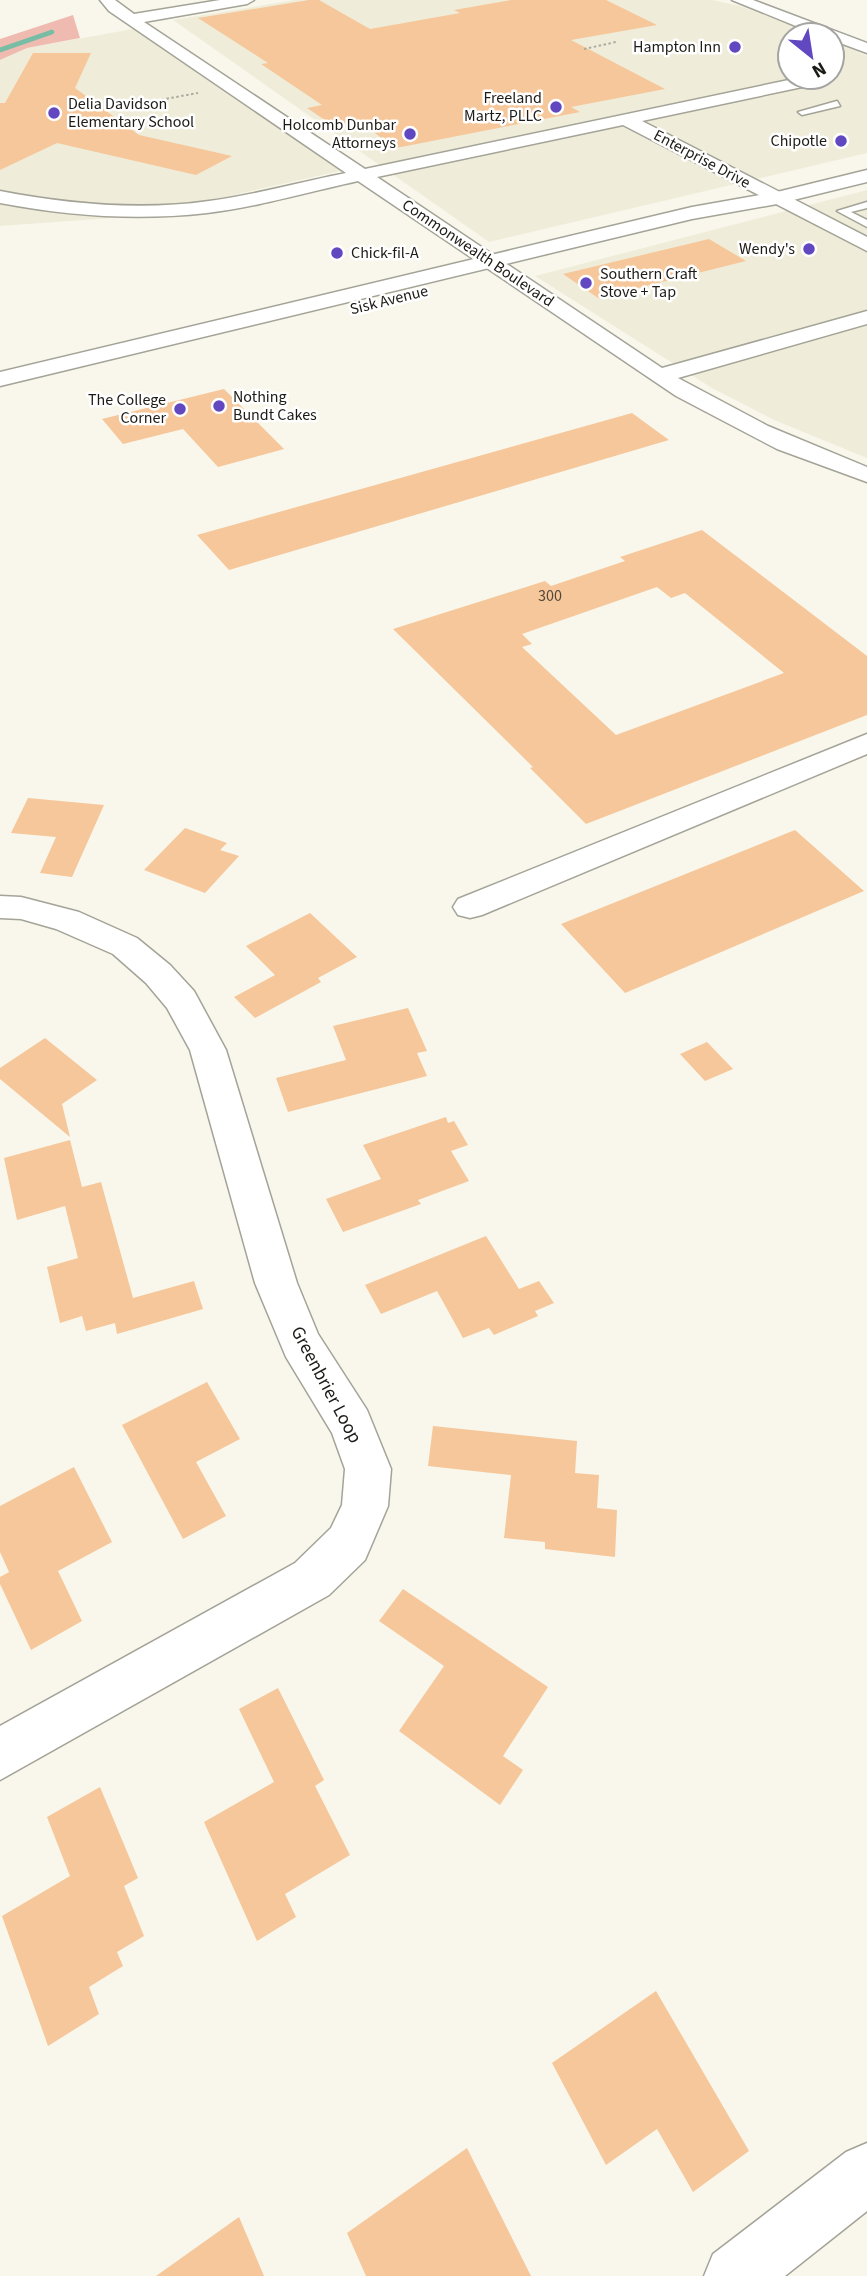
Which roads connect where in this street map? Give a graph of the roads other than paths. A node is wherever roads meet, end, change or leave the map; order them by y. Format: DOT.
graph roads {
  1 [pos="107,0"];
  2 [pos="247,0"];
  3 [pos="739,0"];
  4 [pos="133,19"];
  5 [pos="867,48"];
  6 [pos="776,88"];
  7 [pos="837,104"];
  8 [pos="802,112"];
  9 [pos="627,120"];
  10 [pos="363,175"];
  11 [pos="867,176"];
  12 [pos="0,197"];
  13 [pos="777,198"];
  14 [pos="865,207"];
  15 [pos="849,210"];
  16 [pos="867,218"];
  17 [pos="867,224"];
  18 [pos="867,245"];
  19 [pos="498,267"];
  20 [pos="867,317"];
  21 [pos="659,376"];
  22 [pos="0,379"];
  23 [pos="0,395"];
  24 [pos="867,475"];
  25 [pos="867,743"];
  26 [pos="0,907"];
  27 [pos="470,907"];
  28 [pos="0,1754"];
  29 [pos="867,2173"];
  30 [pos="735,2276"];
  1 -- 4 [label="street, Commonwealth Boulevard"];
  2 -- 4 [label="street"];
  3 -- 5 [label="street"];
  4 -- 10 [label="street, Commonwealth Boulevard"];
  6 -- 9 [label="street"];
  7 -- 8 [label="lane"];
  9 -- 10 [label="street"];
  9 -- 13 [label="street, Enterprise Drive"];
  10 -- 12 [label="street"];
  10 -- 19 [label="street, Commonwealth Boulevard"];
  11 -- 13 [label="street, Sisk Avenue"];
  13 -- 18 [label="street, Enterprise Drive"];
  13 -- 19 [label="street, Sisk Avenue"];
  14 -- 15 [label="lane"];
  15 -- 16 [label="lane"];
  15 -- 17 [label="lane"];
  19 -- 21 [label="street, Commonwealth Boulevard"];
  19 -- 22 [label="street, Sisk Avenue"];
  19 -- 23 [label="street, Sisk Avenue"];
  20 -- 21 [label="street"];
  21 -- 24 [label="street, Commonwealth Boulevard"];
  25 -- 27 [label="street"];
  26 -- 28 [label="street, Greenbrier Loop"];
  29 -- 30 [label="street"];
}
